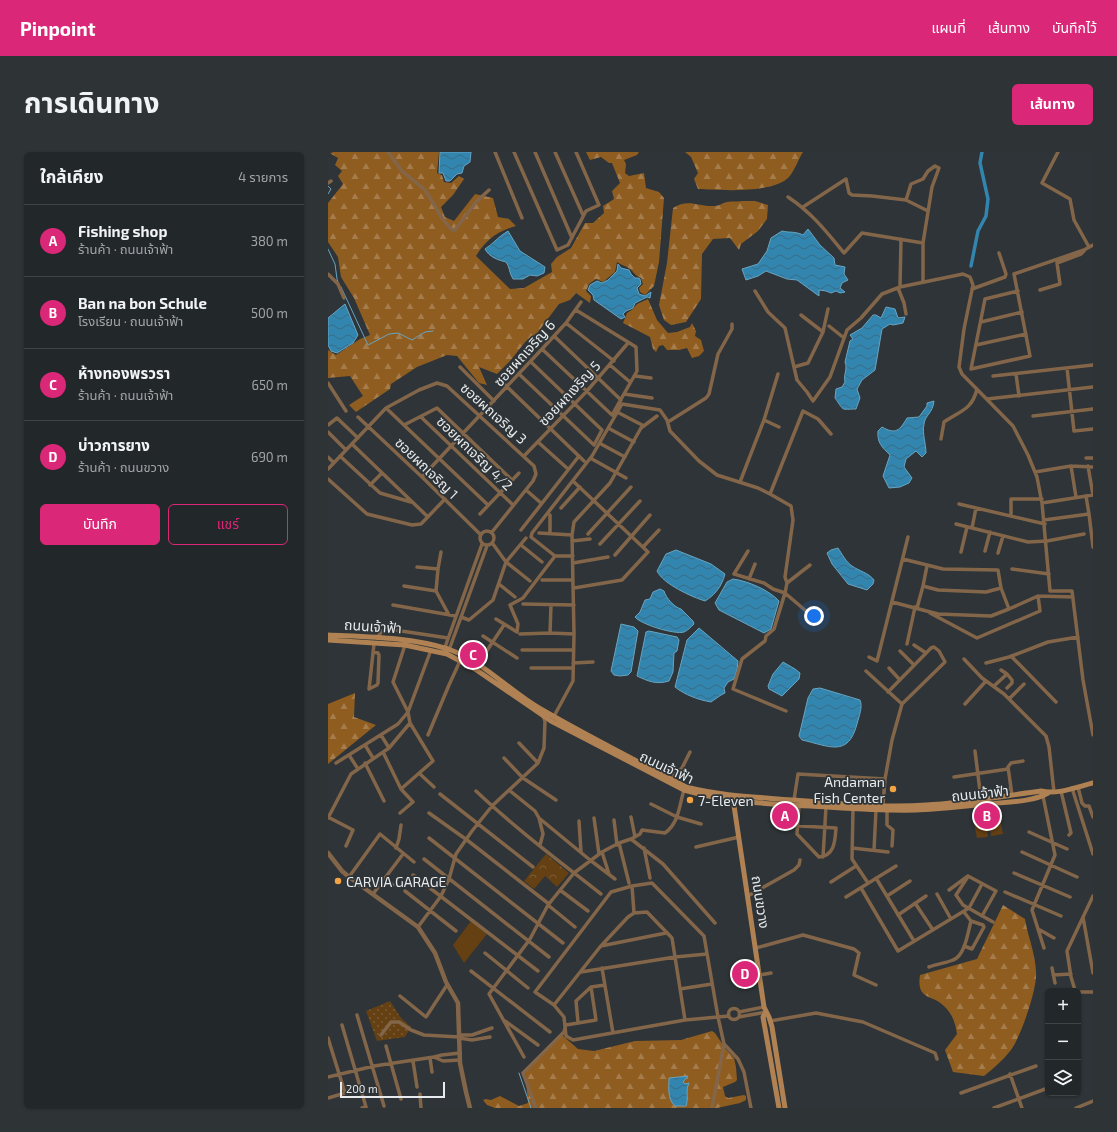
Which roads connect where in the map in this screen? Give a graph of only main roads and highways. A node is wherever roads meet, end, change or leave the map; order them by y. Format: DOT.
graph roads {
  1 [pos="328,634"];
  2 [pos="328,640"];
  3 [pos="446,651"];
  4 [pos="552,718"];
  5 [pos="1093,783"];
  6 [pos="1045,794"];
  7 [pos="733,799"];
  8 [pos="765,1010"];
  9 [pos="781,1084"];
  10 [pos="775,1085"];
  11 [pos="779,1108"];
  12 [pos="785,1108"];
  1 -- 3 [label="main road, ถนนเจ้าฟ้า"];
  2 -- 3 [label="main road, ถนนเจ้าฟ้า"];
  3 -- 4 [label="main road, ถนนเจ้าฟ้า"];
  3 -- 4 [label="main road, ถนนเจ้าฟ้า"];
  4 -- 7 [label="main road, ถนนเจ้าฟ้า"];
  4 -- 7 [label="main road, ถนนเจ้าฟ้า"];
  5 -- 6 [label="main road, ถนนเจ้าฟ้า"];
  6 -- 7 [label="main road, ถนนเจ้าฟ้า"];
  6 -- 7 [label="main road, ถนนเจ้าฟ้า"];
  7 -- 8 [label="main road, ถนนขวาง"];
  8 -- 9 [label="main road, ถนนขวาง"];
  8 -- 10 [label="main road, ถนนขวาง"];
  9 -- 10 [label="main road"];
  9 -- 12 [label="main road, ถนนขวาง"];
  10 -- 11 [label="main road, ถนนขวาง"];
}
